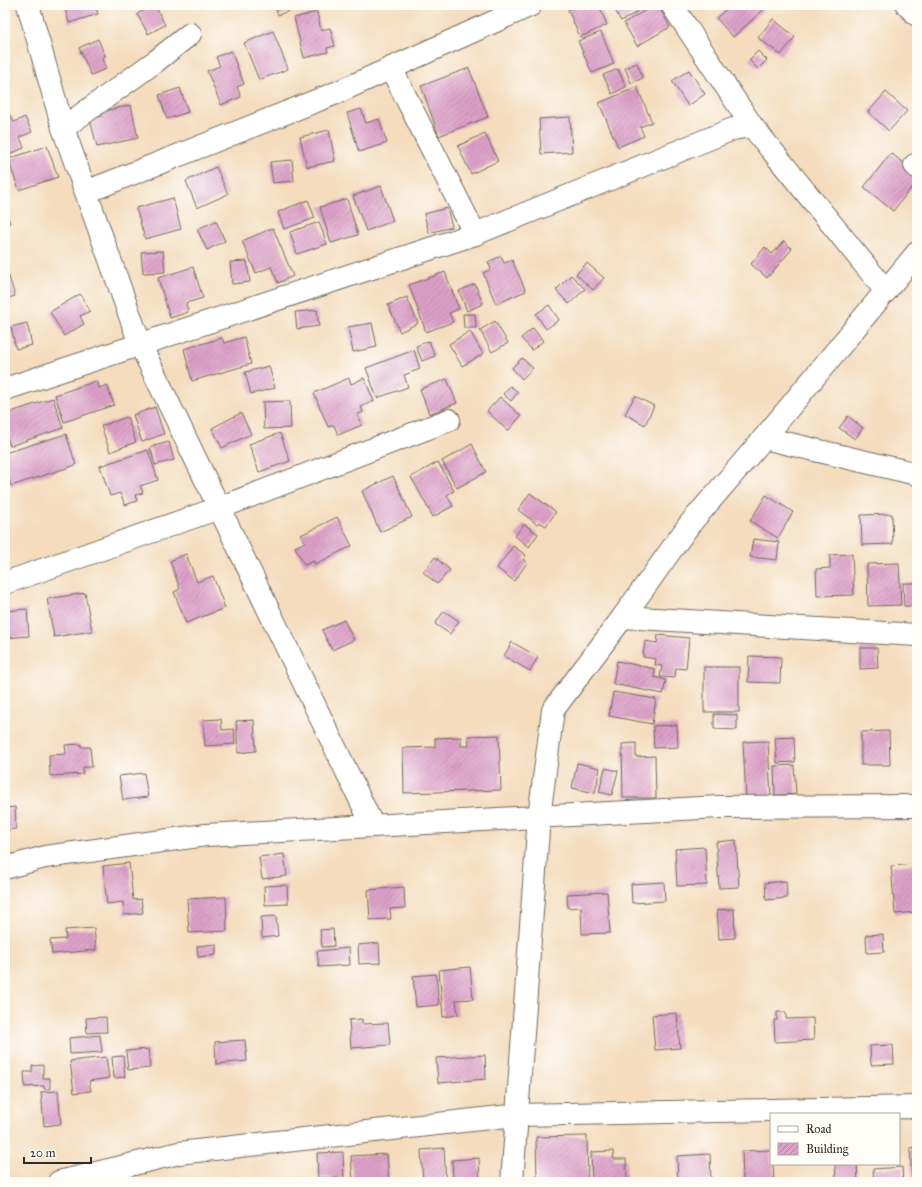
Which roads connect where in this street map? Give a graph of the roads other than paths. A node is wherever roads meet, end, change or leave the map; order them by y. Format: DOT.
graph roads {
  1 [pos="28,5"];
  2 [pos="531,5"];
  3 [pos="672,5"];
  4 [pos="907,5"];
  5 [pos="917,15"];
  6 [pos="190,34"];
  7 [pos="391,68"];
  8 [pos="752,126"];
  9 [pos="63,128"];
  10 [pos="86,192"];
  11 [pos="475,234"];
  12 [pos="917,253"];
  13 [pos="886,291"];
  14 [pos="140,344"];
  15 [pos="5,389"];
  16 [pos="449,420"];
  17 [pos="764,438"];
  18 [pos="917,474"];
  19 [pos="219,508"];
  20 [pos="5,583"];
  21 [pos="623,618"];
  22 [pos="917,635"];
  23 [pos="917,806"];
  24 [pos="539,816"];
  25 [pos="373,826"];
  26 [pos="5,868"];
  27 [pos="917,1107"];
  28 [pos="517,1115"];
  29 [pos="59,1182"];
  30 [pos="512,1182"];
  1 -- 9 [label="street"];
  2 -- 7 [label="street"];
  3 -- 8 [label="street"];
  4 -- 5 [label="street"];
  6 -- 9 [label="street"];
  7 -- 10 [label="street"];
  7 -- 11 [label="street"];
  8 -- 11 [label="street"];
  8 -- 13 [label="street"];
  9 -- 10 [label="street"];
  10 -- 14 [label="street"];
  11 -- 14 [label="street"];
  12 -- 13 [label="street"];
  13 -- 17 [label="street"];
  14 -- 15 [label="street"];
  14 -- 19 [label="street"];
  16 -- 19 [label="street"];
  17 -- 18 [label="street"];
  17 -- 21 [label="street"];
  19 -- 20 [label="street"];
  19 -- 25 [label="street"];
  21 -- 22 [label="street"];
  21 -- 24 [label="street"];
  23 -- 24 [label="street"];
  24 -- 25 [label="street"];
  24 -- 28 [label="street"];
  25 -- 26 [label="street"];
  27 -- 28 [label="street"];
  28 -- 29 [label="street"];
  28 -- 30 [label="street"];
}
